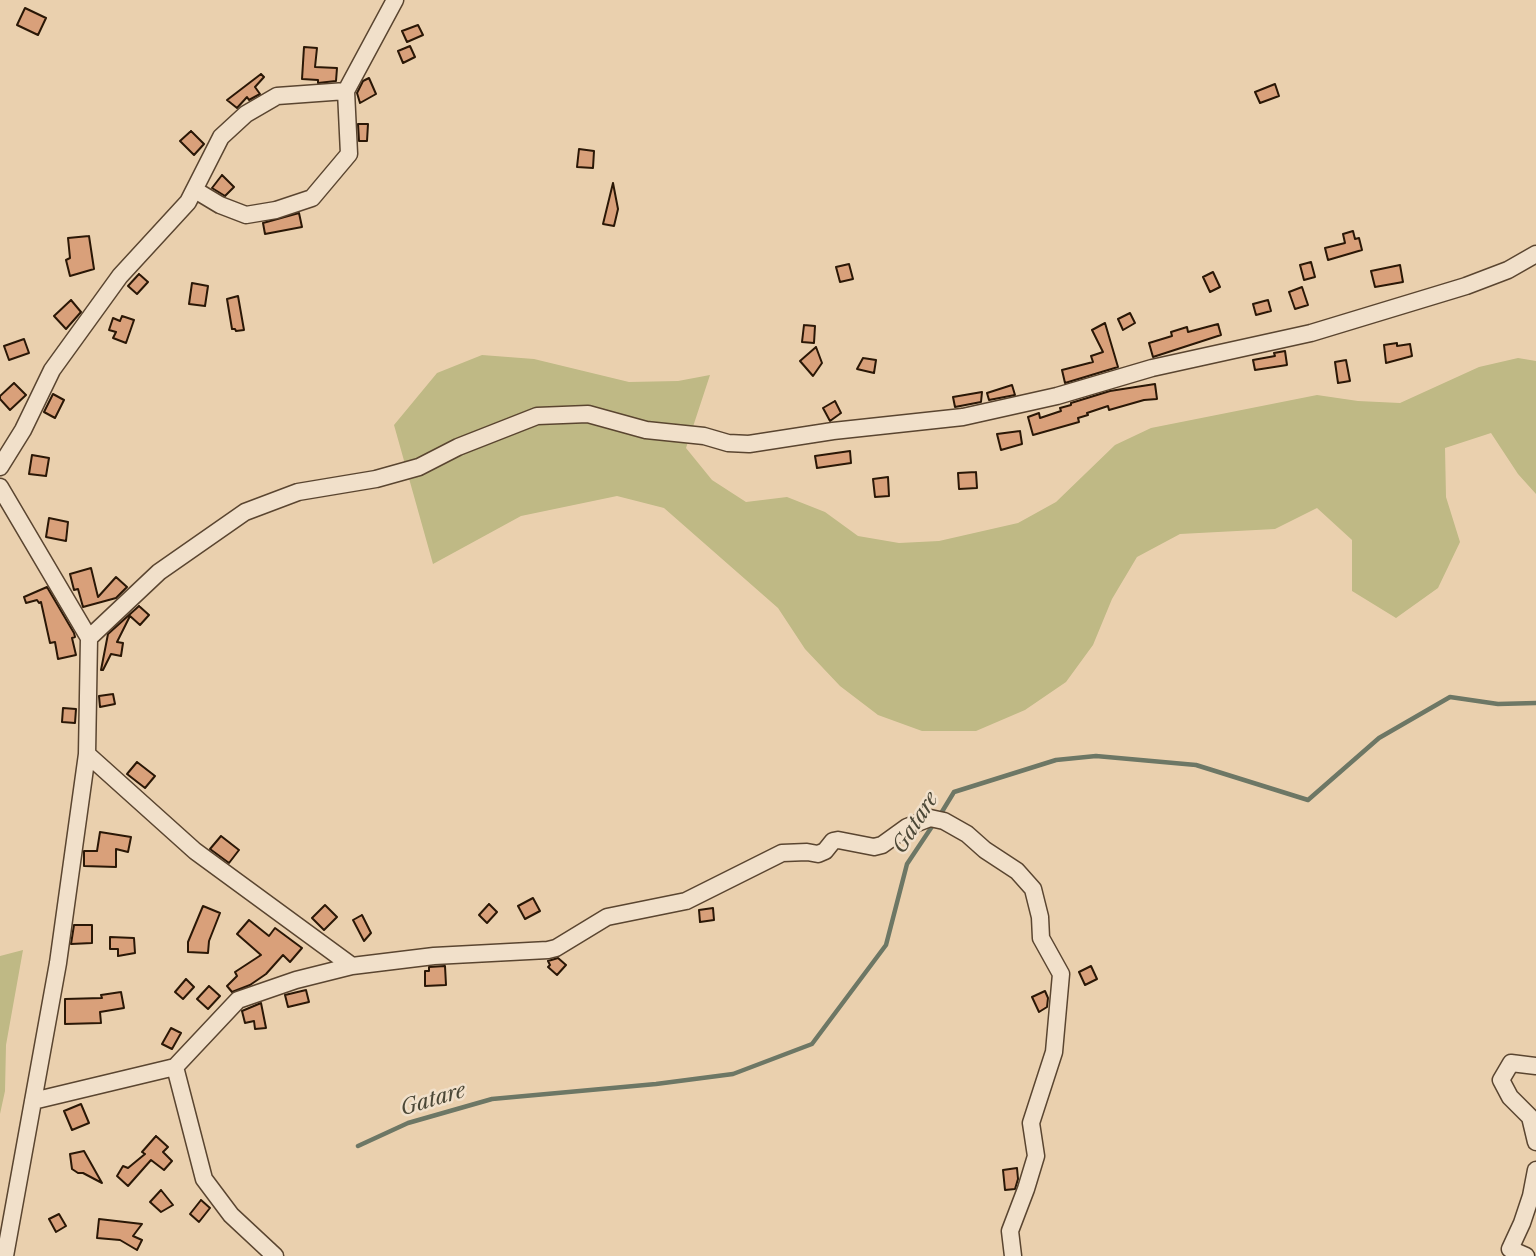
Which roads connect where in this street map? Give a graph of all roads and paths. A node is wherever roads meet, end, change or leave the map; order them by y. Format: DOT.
graph roads {
  1 [pos="395,0"];
  2 [pos="346,91"];
  3 [pos="195,190"];
  4 [pos="1536,254"];
  5 [pos="0,467"];
  6 [pos="0,487"];
  7 [pos="89,638"];
  8 [pos="87,754"];
  9 [pos="352,966"];
  10 [pos="1536,1066"];
  11 [pos="175,1067"];
  12 [pos="33,1101"];
  13 [pos="1536,1142"];
  14 [pos="1536,1170"];
  15 [pos="1507,1252"];
  16 [pos="5,1256"];
  17 [pos="275,1256"];
  18 [pos="1013,1256"];
  19 [pos="1526,1256"];
  1 -- 2 [label="street"];
  2 -- 3 [label="street"];
  2 -- 3 [label="street"];
  3 -- 5 [label="street"];
  4 -- 7 [label="street"];
  6 -- 7 [label="street"];
  7 -- 8 [label="street"];
  8 -- 9 [label="street"];
  8 -- 12 [label="street"];
  9 -- 11 [label="street"];
  9 -- 18 [label="street"];
  10 -- 13 [label="street"];
  11 -- 12 [label="street"];
  11 -- 17 [label="street"];
  12 -- 16 [label="street"];
  14 -- 15 [label="street"];
  15 -- 19 [label="street"];
}
